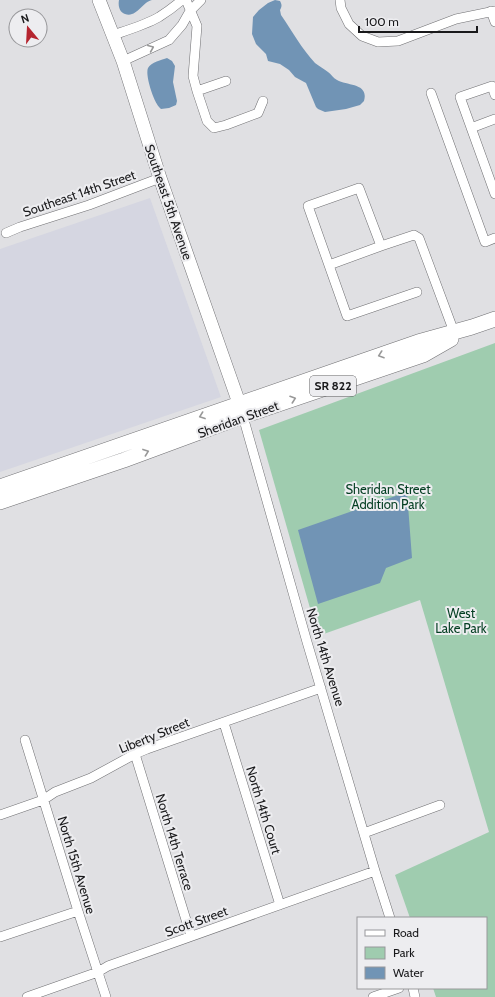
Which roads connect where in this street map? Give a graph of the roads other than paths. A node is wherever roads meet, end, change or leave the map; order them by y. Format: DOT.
graph roads {
  1 [pos="99,0"];
  2 [pos="182,0"];
  3 [pos="186,0"];
  4 [pos="201,0"];
  5 [pos="340,0"];
  6 [pos="190,11"];
  7 [pos="493,11"];
  8 [pos="495,22"];
  9 [pos="113,35"];
  10 [pos="123,61"];
  11 [pos="226,81"];
  12 [pos="197,91"];
  13 [pos="431,93"];
  14 [pos="495,95"];
  15 [pos="263,101"];
  16 [pos="495,119"];
  17 [pos="471,128"];
  18 [pos="160,178"];
  19 [pos="495,194"];
  20 [pos="6,233"];
  21 [pos="495,238"];
  22 [pos="381,246"];
  23 [pos="329,265"];
  24 [pos="417,292"];
  25 [pos="495,319"];
  26 [pos="472,327"];
  27 [pos="454,332"];
  28 [pos="241,410"];
  29 [pos="3,493"];
  30 [pos="321,688"];
  31 [pos="224,722"];
  32 [pos="25,740"];
  33 [pos="135,754"];
  34 [pos="43,800"];
  35 [pos="440,805"];
  36 [pos="0,815"];
  37 [pos="364,833"];
  38 [pos="375,871"];
  39 [pos="280,905"];
  40 [pos="78,910"];
  41 [pos="390,917"];
  42 [pos="191,936"];
  43 [pos="0,938"];
  44 [pos="98,972"];
  45 [pos="396,989"];
  46 [pos="27,997"];
  47 [pos="106,997"];
  48 [pos="373,997"];
  1 -- 9 [label="street, Southeast 5th Avenue"];
  2 -- 9 [label="street"];
  3 -- 6 [label="street"];
  4 -- 6 [label="street"];
  5 -- 7 [label="street"];
  10 -- 6 [label="street, one-way"];
  6 -- 12 [label="street"];
  7 -- 8 [label="street"];
  9 -- 10 [label="street, Southeast 5th Avenue"];
  10 -- 18 [label="street, Southeast 5th Avenue"];
  11 -- 12 [label="street"];
  12 -- 15 [label="street"];
  13 -- 21 [label="street"];
  14 -- 17 [label="street"];
  16 -- 17 [label="street"];
  17 -- 19 [label="street"];
  18 -- 20 [label="street, Southeast 14th Street"];
  18 -- 28 [label="street, Southeast 5th Avenue"];
  22 -- 23 [label="street"];
  22 -- 23 [label="street"];
  22 -- 27 [label="street"];
  23 -- 24 [label="street"];
  25 -- 26 [label="main road, Sheridan Street / SR 822"];
  26 -- 27 [label="main road, Sheridan Street / SR 822"];
  28 -- 26 [label="main road, Sheridan Street / SR 822, one-way"];
  27 -- 28 [label="main road, Sheridan Street / SR 822, one-way"];
  28 -- 29 [label="main road, Sheridan Street / SR 822, one-way"];
  29 -- 28 [label="main road, Sheridan Street / SR 822, one-way"];
  28 -- 30 [label="street, North 14th Avenue"];
  30 -- 31 [label="street, Liberty Street"];
  30 -- 37 [label="street, North 14th Avenue"];
  31 -- 33 [label="street, Liberty Street"];
  31 -- 39 [label="street, North 14th Court"];
  32 -- 34 [label="street, North 15th Avenue"];
  33 -- 34 [label="street, Liberty Street"];
  33 -- 42 [label="street, North 14th Terrace"];
  34 -- 36 [label="street, Liberty Street"];
  34 -- 40 [label="street, North 15th Avenue"];
  35 -- 37 [label="street"];
  37 -- 38 [label="street, North 14th Avenue"];
  38 -- 39 [label="street, Scott Street"];
  38 -- 41 [label="street, North 14th Avenue"];
  39 -- 42 [label="street, Scott Street"];
  40 -- 43 [label="street"];
  40 -- 44 [label="street, North 15th Avenue"];
  42 -- 44 [label="street, Scott Street"];
  44 -- 46 [label="street, Scott Street"];
  44 -- 47 [label="street, North 15th Avenue"];
  45 -- 48 [label="street"];
}
